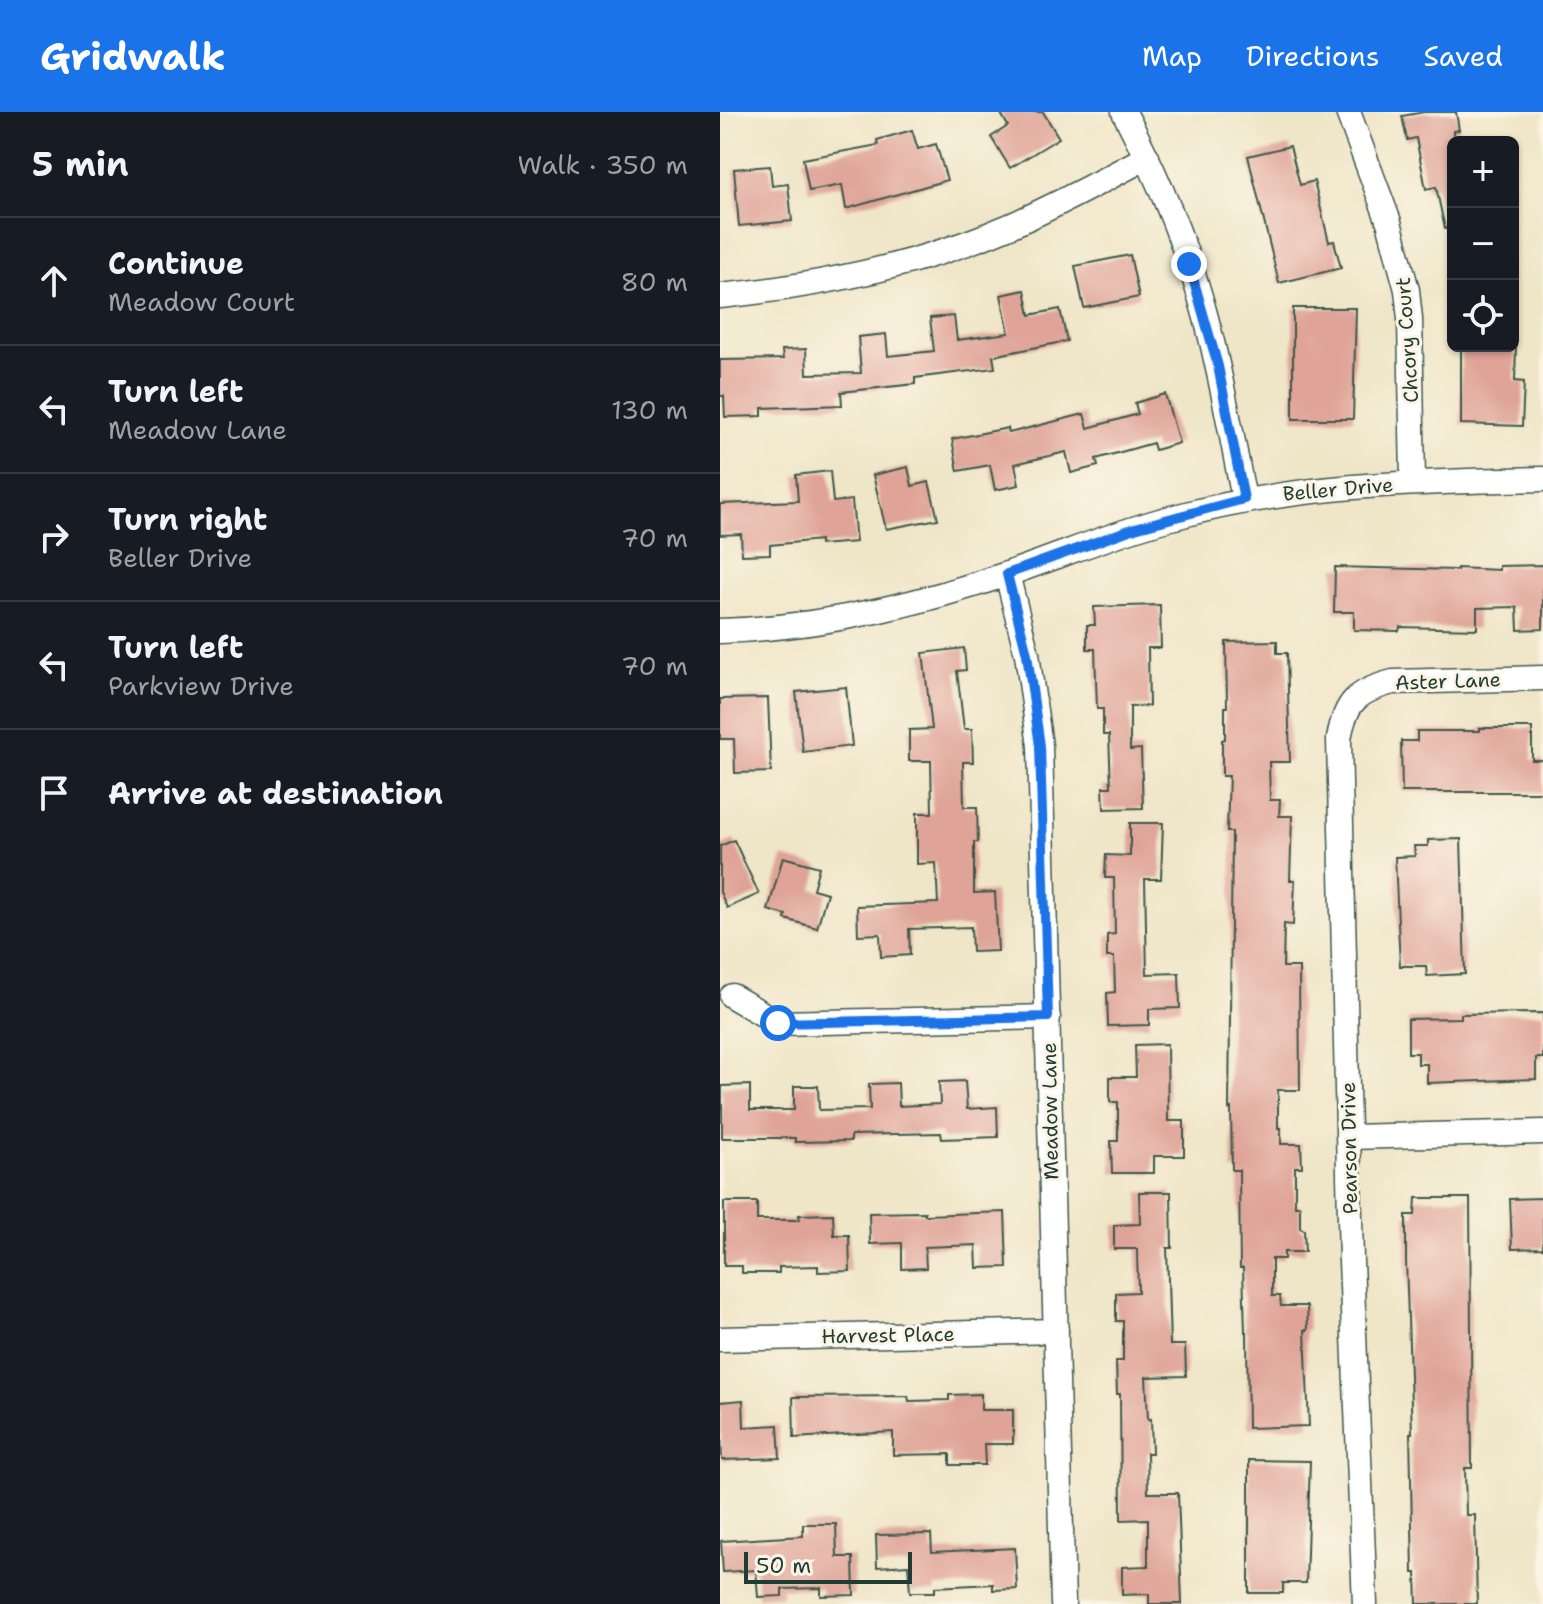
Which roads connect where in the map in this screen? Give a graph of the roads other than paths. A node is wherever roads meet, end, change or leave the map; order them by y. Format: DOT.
graph roads {
  1 [pos="1124,112"];
  2 [pos="1348,112"];
  3 [pos="1147,157"];
  4 [pos="720,296"];
  5 [pos="1543,479"];
  6 [pos="1413,482"];
  7 [pos="1244,499"];
  8 [pos="1007,574"];
  9 [pos="720,631"];
  10 [pos="1543,678"];
  11 [pos="1356,696"];
  12 [pos="732,996"];
  13 [pos="1048,1017"];
  14 [pos="1543,1132"];
  15 [pos="1349,1137"];
  16 [pos="1056,1331"];
  17 [pos="720,1339"];
  18 [pos="1063,1604"];
  19 [pos="1365,1604"];
  1 -- 3 [label="street"];
  2 -- 6 [label="street, Chcory Court"];
  3 -- 4 [label="street"];
  3 -- 7 [label="street"];
  5 -- 6 [label="street, Beller Drive"];
  6 -- 7 [label="street, Beller Drive"];
  7 -- 8 [label="street, Beller Drive"];
  8 -- 9 [label="street, Beller Drive"];
  8 -- 13 [label="street, Meadow Lane"];
  10 -- 11 [label="street, Aster Lane"];
  11 -- 15 [label="street, Pearson Drive"];
  12 -- 13 [label="street"];
  13 -- 16 [label="street, Meadow Lane"];
  14 -- 15 [label="street"];
  15 -- 19 [label="street, Pearson Drive"];
  16 -- 17 [label="street, Harvest Place"];
  16 -- 18 [label="street, Meadow Lane"];
}
